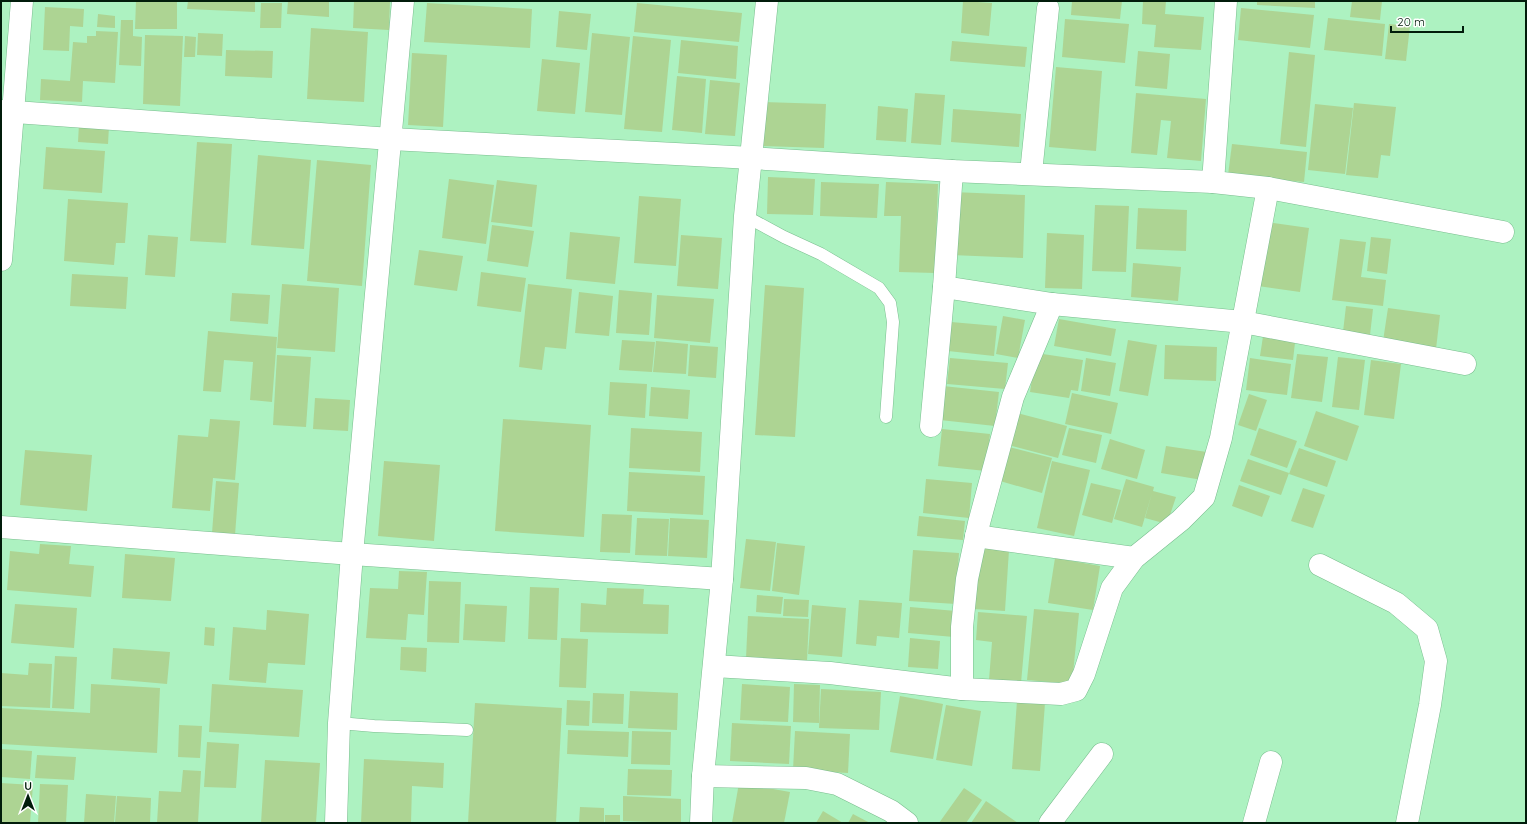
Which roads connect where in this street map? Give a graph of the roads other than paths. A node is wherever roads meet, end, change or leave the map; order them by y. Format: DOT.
graph roads {
  1 [pos="22,1"];
  2 [pos="403,1"];
  3 [pos="767,1"];
  4 [pos="1226,1"];
  5 [pos="1048,8"];
  6 [pos="6,112"];
  7 [pos="391,140"];
  8 [pos="752,158"];
  9 [pos="952,170"];
  10 [pos="1031,173"];
  11 [pos="1213,182"];
  12 [pos="1268,188"];
  13 [pos="745,216"];
  14 [pos="1503,232"];
  15 [pos="1,260"];
  16 [pos="944,287"];
  17 [pos="1052,304"];
  18 [pos="1243,322"];
  19 [pos="1466,364"];
  20 [pos="886,417"];
  21 [pos="931,426"];
  22 [pos="1,527"];
  23 [pos="976,536"];
  24 [pos="352,554"];
  25 [pos="1134,558"];
  26 [pos="1320,565"];
  27 [pos="722,579"];
  28 [pos="714,666"];
  29 [pos="962,689"];
  30 [pos="338,723"];
  31 [pos="467,730"];
  32 [pos="1102,754"];
  33 [pos="1271,762"];
  34 [pos="703,776"];
  35 [pos="336,823"];
  36 [pos="701,823"];
  37 [pos="907,823"];
  38 [pos="1050,823"];
  39 [pos="1254,823"];
  40 [pos="1407,823"];
  1 -- 6 [label="street"];
  2 -- 7 [label="street"];
  3 -- 8 [label="street"];
  4 -- 11 [label="street"];
  5 -- 10 [label="street"];
  6 -- 7 [label="street"];
  6 -- 15 [label="street"];
  7 -- 8 [label="street"];
  7 -- 24 [label="street"];
  8 -- 9 [label="street"];
  8 -- 13 [label="street"];
  9 -- 10 [label="street"];
  9 -- 16 [label="street"];
  10 -- 11 [label="street"];
  11 -- 12 [label="street"];
  12 -- 14 [label="street"];
  12 -- 18 [label="street"];
  13 -- 20 [label="lane"];
  13 -- 27 [label="street"];
  16 -- 17 [label="street"];
  16 -- 21 [label="street"];
  17 -- 18 [label="street"];
  17 -- 23 [label="street"];
  18 -- 19 [label="street"];
  18 -- 25 [label="street"];
  22 -- 24 [label="street"];
  23 -- 25 [label="street"];
  23 -- 29 [label="street"];
  24 -- 27 [label="street"];
  24 -- 30 [label="street"];
  25 -- 29 [label="street"];
  26 -- 40 [label="street"];
  27 -- 28 [label="street"];
  28 -- 29 [label="street"];
  28 -- 34 [label="street"];
  30 -- 31 [label="lane"];
  30 -- 35 [label="street"];
  32 -- 38 [label="street"];
  33 -- 39 [label="street"];
  34 -- 36 [label="street"];
  34 -- 37 [label="street"];
}
